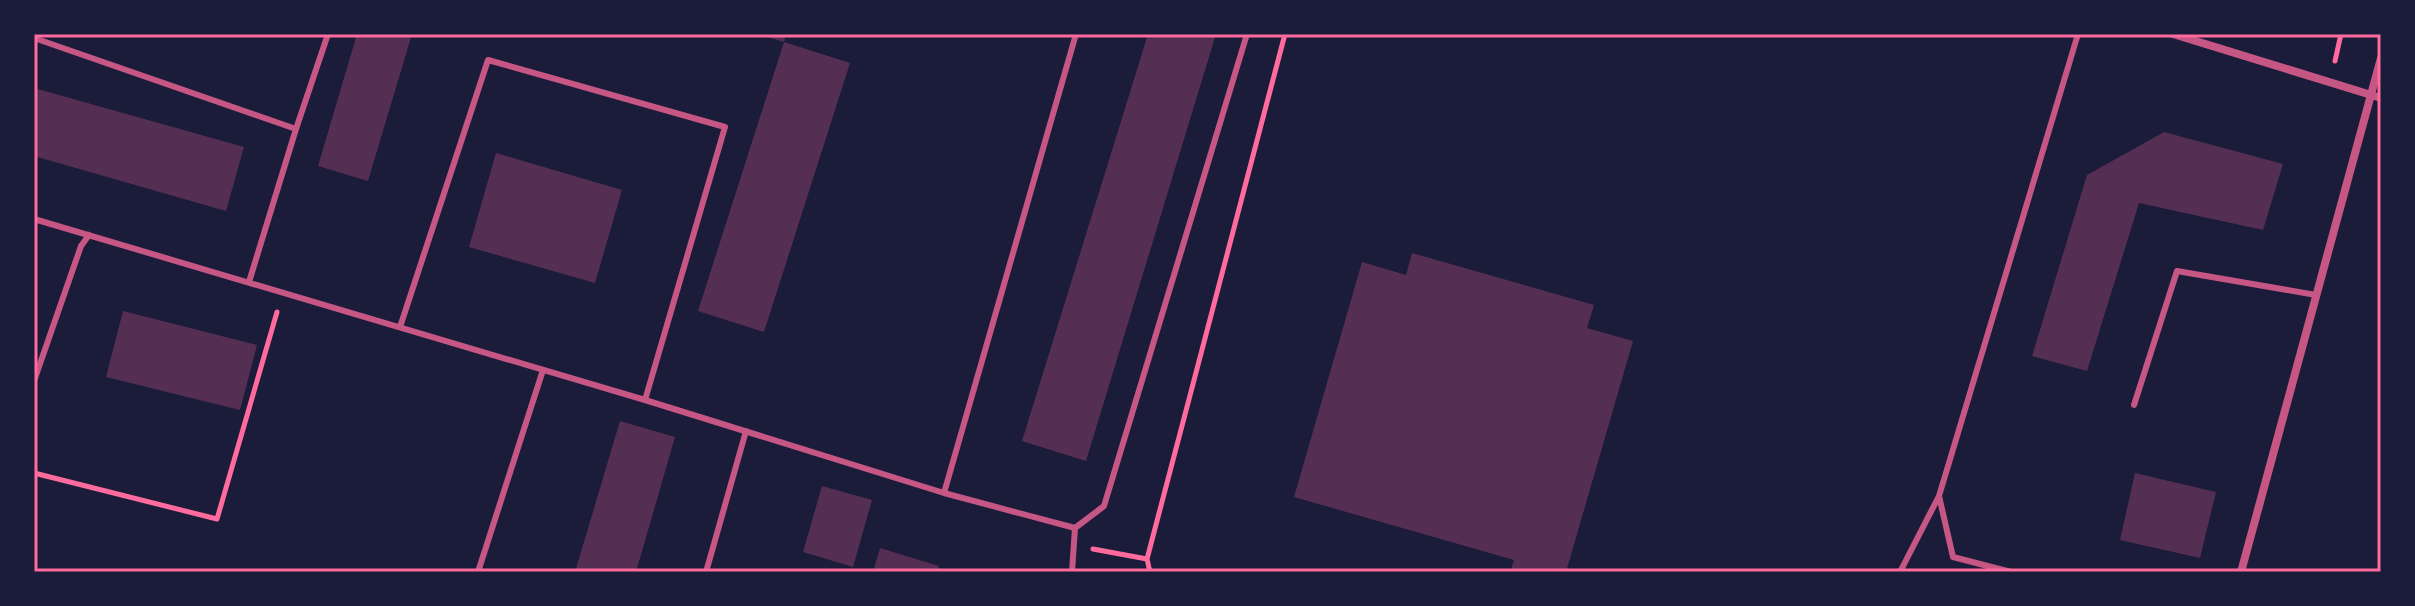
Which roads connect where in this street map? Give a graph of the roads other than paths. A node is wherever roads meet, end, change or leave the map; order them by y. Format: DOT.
graph roads {
  1 [pos="328,34"];
  2 [pos="1076,34"];
  3 [pos="1247,34"];
  4 [pos="2078,34"];
  5 [pos="2173,34"];
  6 [pos="34,38"];
  7 [pos="2381,58"];
  8 [pos="2370,94"];
  9 [pos="2381,98"];
  10 [pos="296,129"];
  11 [pos="34,219"];
  12 [pos="89,235"];
  13 [pos="249,282"];
  14 [pos="2316,295"];
  15 [pos="400,327"];
  16 [pos="543,370"];
  17 [pos="34,381"];
  18 [pos="645,400"];
  19 [pos="2134,405"];
  20 [pos="746,431"];
  21 [pos="944,493"];
  22 [pos="1939,496"];
  23 [pos="1075,528"];
  24 [pos="478,572"];
  25 [pos="706,572"];
  26 [pos="1072,572"];
  27 [pos="1900,572"];
  28 [pos="2011,572"];
  29 [pos="2241,572"];
  1 -- 10 [label="lane"];
  2 -- 21 [label="lane"];
  3 -- 23 [label="lane"];
  4 -- 22 [label="lane"];
  5 -- 8 [label="street"];
  6 -- 10 [label="lane"];
  7 -- 8 [label="street"];
  8 -- 9 [label="street"];
  8 -- 14 [label="street"];
  10 -- 13 [label="lane"];
  11 -- 12 [label="lane"];
  12 -- 13 [label="lane"];
  12 -- 17 [label="lane"];
  13 -- 15 [label="lane"];
  14 -- 19 [label="lane"];
  14 -- 29 [label="street"];
  15 -- 16 [label="lane"];
  15 -- 18 [label="lane"];
  16 -- 18 [label="lane"];
  16 -- 24 [label="lane"];
  18 -- 20 [label="lane"];
  20 -- 21 [label="lane"];
  20 -- 25 [label="lane"];
  21 -- 23 [label="lane"];
  22 -- 27 [label="lane"];
  22 -- 28 [label="lane"];
  23 -- 26 [label="lane"];
}
